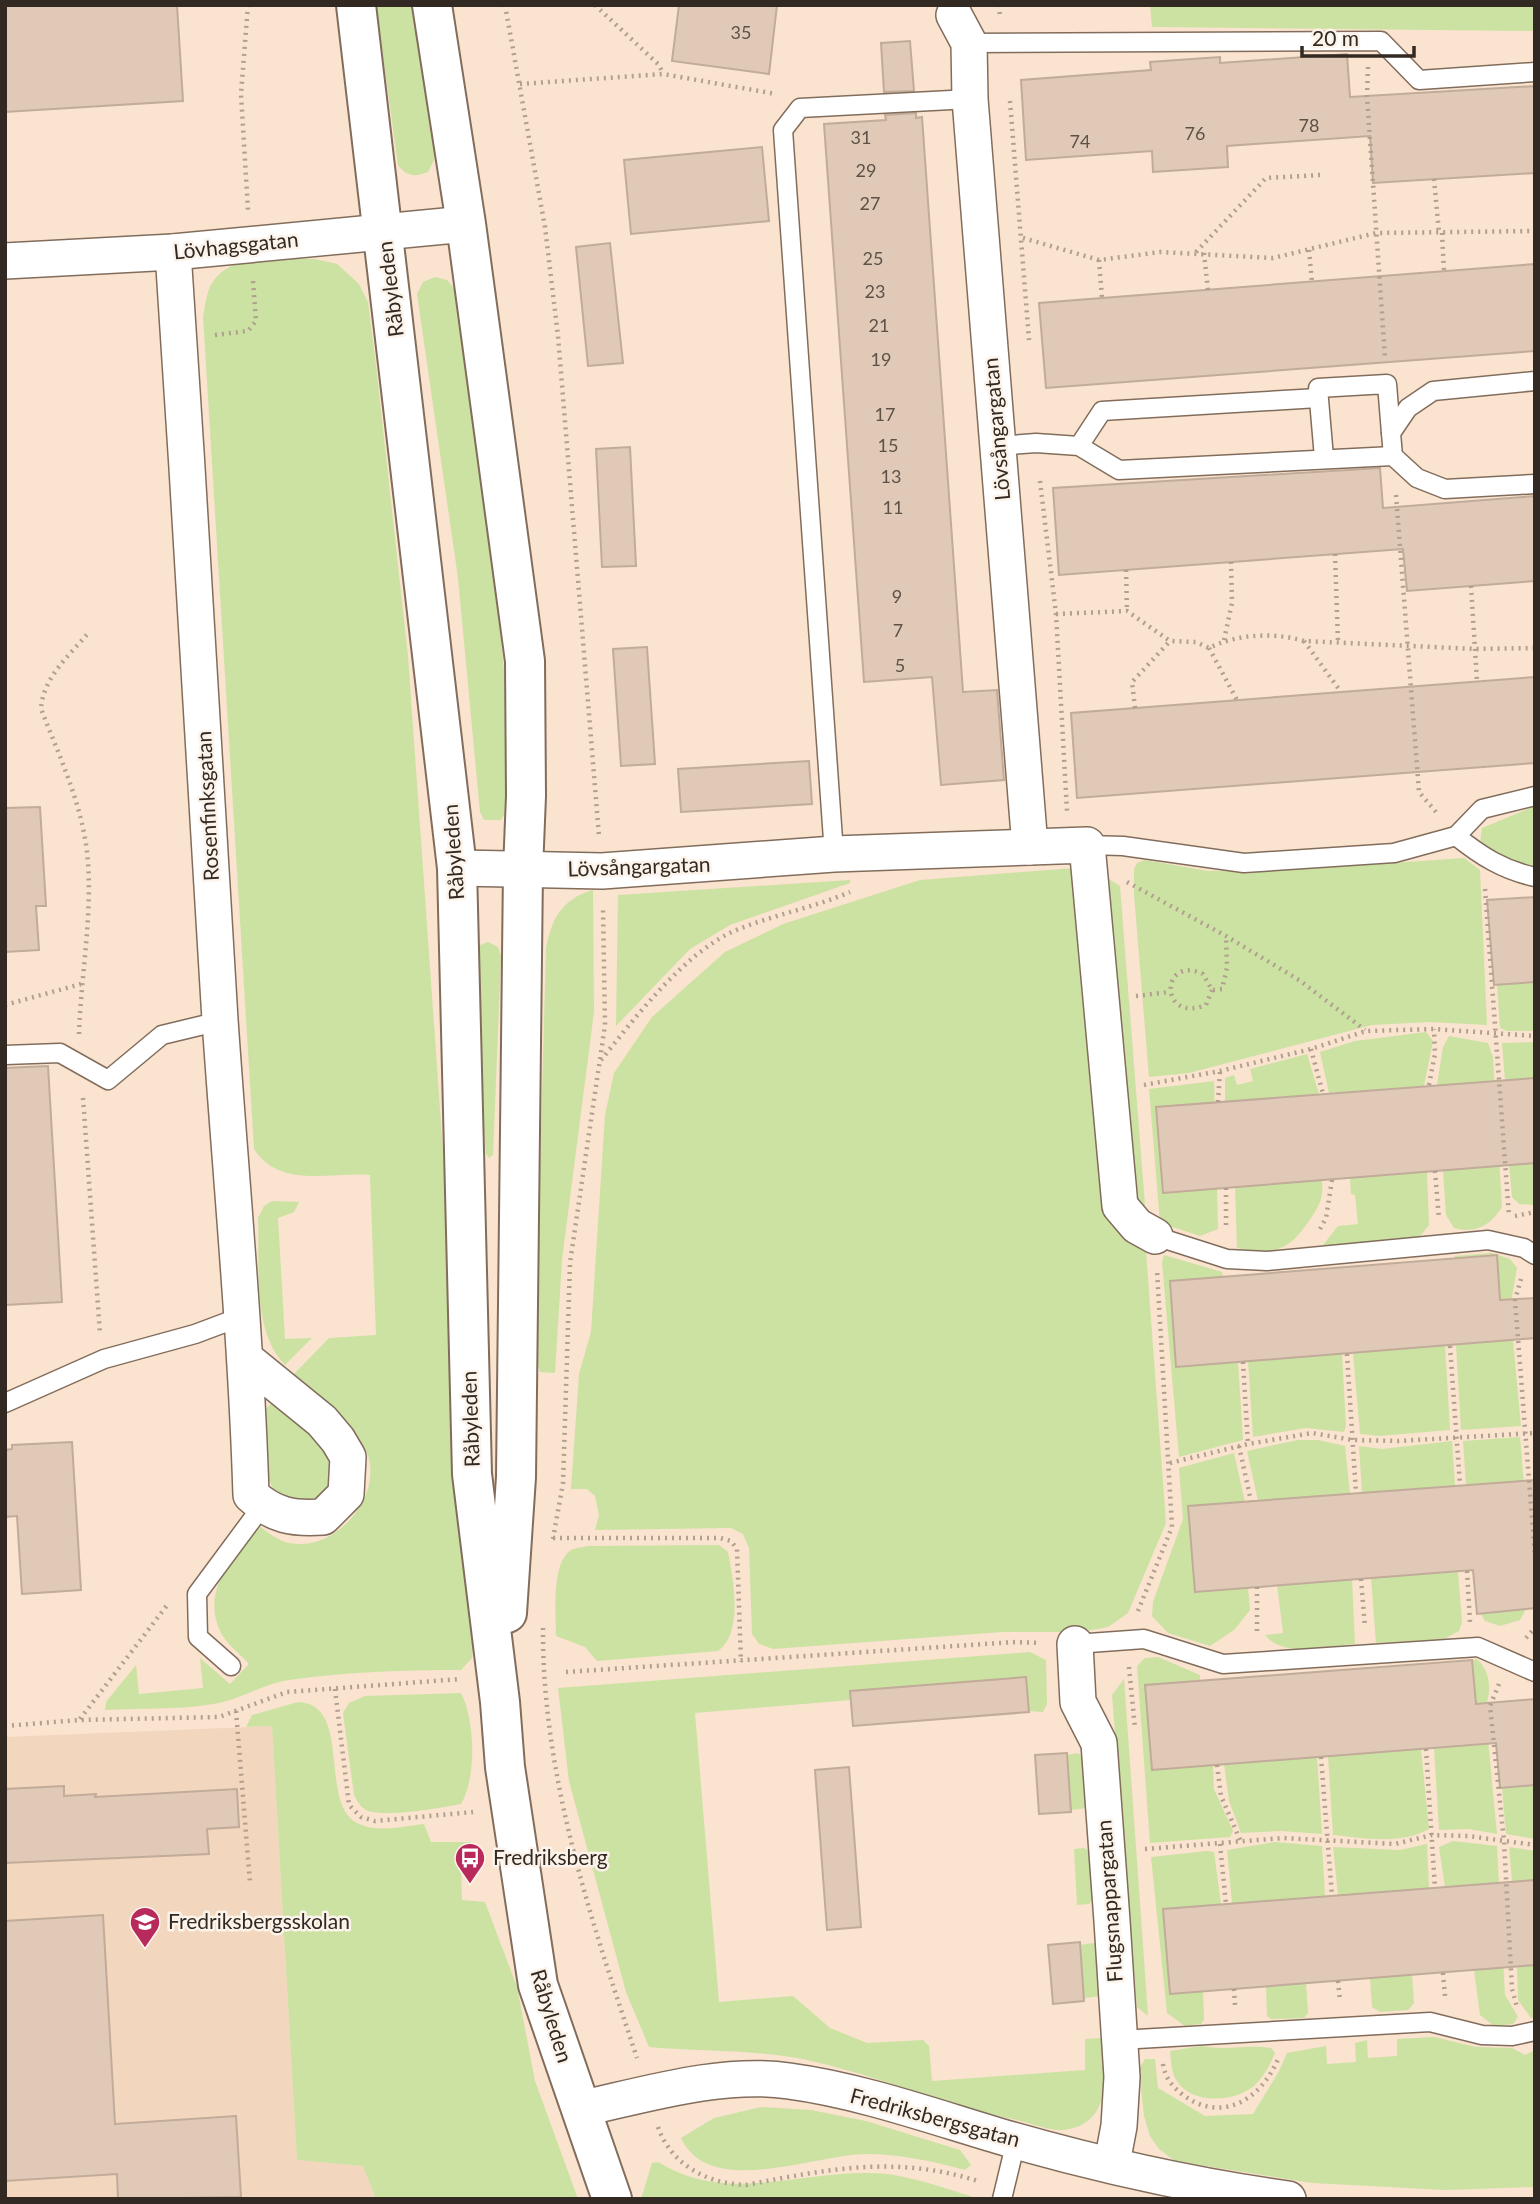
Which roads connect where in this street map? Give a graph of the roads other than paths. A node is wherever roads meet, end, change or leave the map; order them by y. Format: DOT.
graph roads {
  1 [pos="356,5"];
  2 [pos="432,5"];
  3 [pos="961,29"];
  4 [pos="1535,72"];
  5 [pos="970,99"];
  6 [pos="466,225"];
  7 [pos="384,232"];
  8 [pos="173,252"];
  9 [pos="5,261"];
  10 [pos="1535,381"];
  11 [pos="1318,398"];
  12 [pos="1391,433"];
  13 [pos="998,446"];
  14 [pos="1079,446"];
  15 [pos="1393,456"];
  16 [pos="1324,458"];
  17 [pos="1535,484"];
  18 [pos="1535,796"];
  19 [pos="1455,836"];
  20 [pos="1087,845"];
  21 [pos="1030,847"];
  22 [pos="834,855"];
  23 [pos="457,868"];
  24 [pos="523,870"];
  25 [pos="1535,877"];
  26 [pos="220,1021"];
  27 [pos="5,1055"];
  28 [pos="1154,1236"];
  29 [pos="1530,1252"];
  30 [pos="243,1316"];
  31 [pos="247,1360"];
  32 [pos="5,1403"];
  33 [pos="263,1505"];
  34 [pos="1075,1644"];
  35 [pos="231,1666"];
  36 [pos="1535,1672"];
  37 [pos="500,1702"];
  38 [pos="1530,2032"];
  39 [pos="1120,2040"];
  40 [pos="580,2109"];
  41 [pos="1016,2141"];
  42 [pos="1112,2163"];
  43 [pos="1003,2194"];
  44 [pos="612,2199"];
  45 [pos="1287,2199"];
  1 -- 7 [label="main road, Råbyleden"];
  2 -- 6 [label="main road, Råbyleden"];
  3 -- 4 [label="lane"];
  3 -- 5 [label="street, Lövsångargatan"];
  5 -- 13 [label="street, Lövsångargatan"];
  5 -- 22 [label="lane"];
  6 -- 7 [label="street, Lövhagsgatan"];
  6 -- 24 [label="main road, Råbyleden"];
  7 -- 8 [label="street, Lövhagsgatan"];
  7 -- 23 [label="main road, Råbyleden"];
  8 -- 9 [label="street, Lövhagsgatan"];
  8 -- 26 [label="street, Rosenfinksgatan"];
  10 -- 12 [label="lane"];
  11 -- 12 [label="lane"];
  11 -- 14 [label="lane"];
  11 -- 16 [label="lane"];
  12 -- 15 [label="lane"];
  13 -- 14 [label="lane"];
  13 -- 21 [label="street, Lövsångargatan"];
  14 -- 16 [label="lane"];
  15 -- 16 [label="lane"];
  15 -- 17 [label="lane"];
  18 -- 19 [label="lane"];
  19 -- 20 [label="lane"];
  19 -- 25 [label="lane"];
  20 -- 21 [label="street, Lövsångargatan"];
  20 -- 28 [label="street"];
  21 -- 22 [label="street, Lövsångargatan"];
  22 -- 24 [label="street, Lövsångargatan"];
  23 -- 24 [label="street, Lövsångargatan"];
  23 -- 37 [label="main road, Råbyleden"];
  24 -- 37 [label="main road, Råbyleden"];
  26 -- 27 [label="lane"];
  26 -- 30 [label="street, Rosenfinksgatan"];
  28 -- 29 [label="lane"];
  30 -- 31 [label="street, Rosenfinksgatan"];
  30 -- 32 [label="lane"];
  31 -- 33 [label="street, Rosenfinksgatan"];
  31 -- 33 [label="street"];
  33 -- 35 [label="lane"];
  34 -- 36 [label="lane"];
  34 -- 39 [label="street, Flugsnappargatan"];
  37 -- 40 [label="main road, Råbyleden"];
  38 -- 39 [label="lane"];
  39 -- 42 [label="street, Flugsnappargatan"];
  40 -- 41 [label="street, Fredriksbergsgatan"];
  40 -- 44 [label="main road, Råbyleden"];
  41 -- 42 [label="street, Fredriksbergsgatan"];
  41 -- 43 [label="lane"];
  42 -- 45 [label="street, Fredriksbergsgatan"];
}
